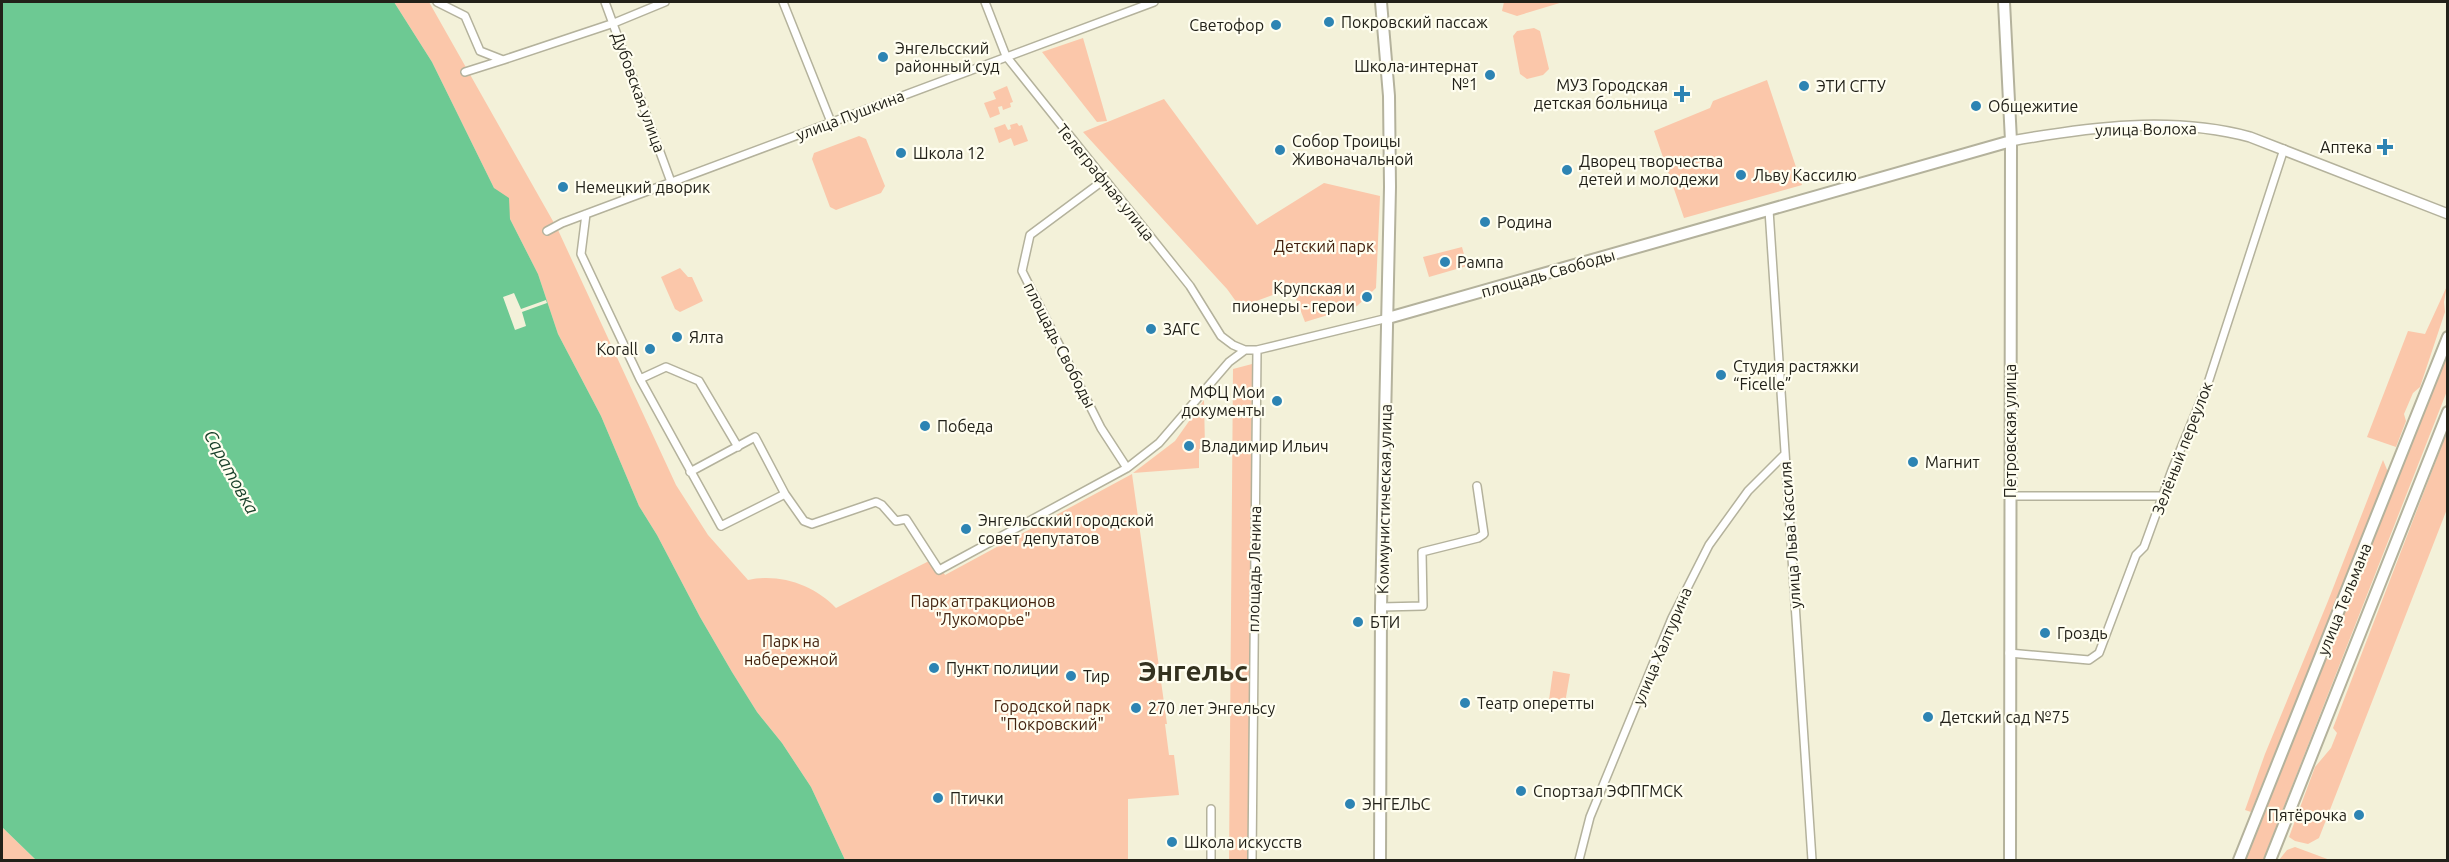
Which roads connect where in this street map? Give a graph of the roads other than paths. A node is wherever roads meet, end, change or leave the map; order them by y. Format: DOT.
graph roads {
  1 [pos="437,2"];
  2 [pos="605,2"];
  3 [pos="664,2"];
  4 [pos="783,2"];
  5 [pos="985,2"];
  6 [pos="1154,2"];
  7 [pos="1381,2"];
  8 [pos="2004,2"];
  9 [pos="614,23"];
  10 [pos="1006,56"];
  11 [pos="503,60"];
  12 [pos="465,72"];
  13 [pos="831,122"];
  14 [pos="2011,141"];
  15 [pos="2284,149"];
  16 [pos="1104,180"];
  17 [pos="671,182"];
  18 [pos="1769,210"];
  19 [pos="586,214"];
  20 [pos="2448,214"];
  21 [pos="548,231"];
  22 [pos="1388,318"];
  23 [pos="2448,337"];
  24 [pos="1245,350"];
  25 [pos="1257,350"];
  26 [pos="640,379"];
  27 [pos="2448,412"];
  28 [pos="738,447"];
  29 [pos="1785,454"];
  30 [pos="1127,468"];
  31 [pos="690,472"];
  32 [pos="1477,486"];
  33 [pos="785,494"];
  34 [pos="2010,496"];
  35 [pos="2162,496"];
  36 [pos="1381,607"];
  37 [pos="2009,653"];
  38 [pos="1211,809"];
  39 [pos="1211,861"];
  40 [pos="1252,861"];
  41 [pos="1380,861"];
  42 [pos="1579,861"];
  43 [pos="1812,861"];
  44 [pos="2010,861"];
  45 [pos="2239,861"];
  46 [pos="2270,861"];
  1 -- 11 [label="street"];
  2 -- 9 [label="street, Дубовская улица"];
  3 -- 9 [label="street"];
  4 -- 13 [label="street"];
  5 -- 10 [label="street, Телеграфная улица"];
  6 -- 10 [label="street, улица Пушкина"];
  7 -- 22 [label="main road, Коммунистическая улица"];
  8 -- 14 [label="main road, Петровская улица"];
  9 -- 11 [label="street"];
  9 -- 17 [label="street, Дубовская улица"];
  10 -- 13 [label="street, улица Пушкина"];
  10 -- 16 [label="street, Телеграфная улица"];
  11 -- 12 [label="street"];
  13 -- 17 [label="street, улица Пушкина"];
  14 -- 15 [label="street, улица Волоха"];
  14 -- 18 [label="main road, площадь Свободы"];
  14 -- 34 [label="main road, Петровская улица"];
  15 -- 20 [label="street, улица Волоха"];
  15 -- 35 [label="street, Зелёный переулок"];
  16 -- 24 [label="street, Телеграфная улица"];
  16 -- 30 [label="street, площадь Свободы"];
  17 -- 19 [label="street, улица Пушкина"];
  18 -- 22 [label="main road, площадь Свободы"];
  18 -- 29 [label="street, улица Льва Кассиля"];
  19 -- 21 [label="street, улица Пушкина"];
  19 -- 26 [label="street"];
  22 -- 25 [label="street, площадь Свободы"];
  22 -- 36 [label="main road, Коммунистическая улица"];
  23 -- 45 [label="main road, улица Тельмана"];
  24 -- 25 [label="street, площадь Свободы"];
  24 -- 30 [label="street"];
  25 -- 40 [label="street, площадь Ленина"];
  26 -- 28 [label="street"];
  26 -- 31 [label="street"];
  27 -- 46 [label="main road, улица Тельмана"];
  28 -- 31 [label="street"];
  28 -- 33 [label="street"];
  29 -- 42 [label="street, улица Халтурина"];
  29 -- 43 [label="street, улица Льва Кассиля"];
  30 -- 33 [label="street"];
  31 -- 33 [label="street"];
  32 -- 36 [label="street"];
  34 -- 35 [label="street"];
  34 -- 37 [label="main road, Петровская улица"];
  35 -- 37 [label="street, Зелёный переулок"];
  36 -- 41 [label="main road, Коммунистическая улица"];
  37 -- 44 [label="main road, Петровская улица"];
  38 -- 39 [label="street"];
}
